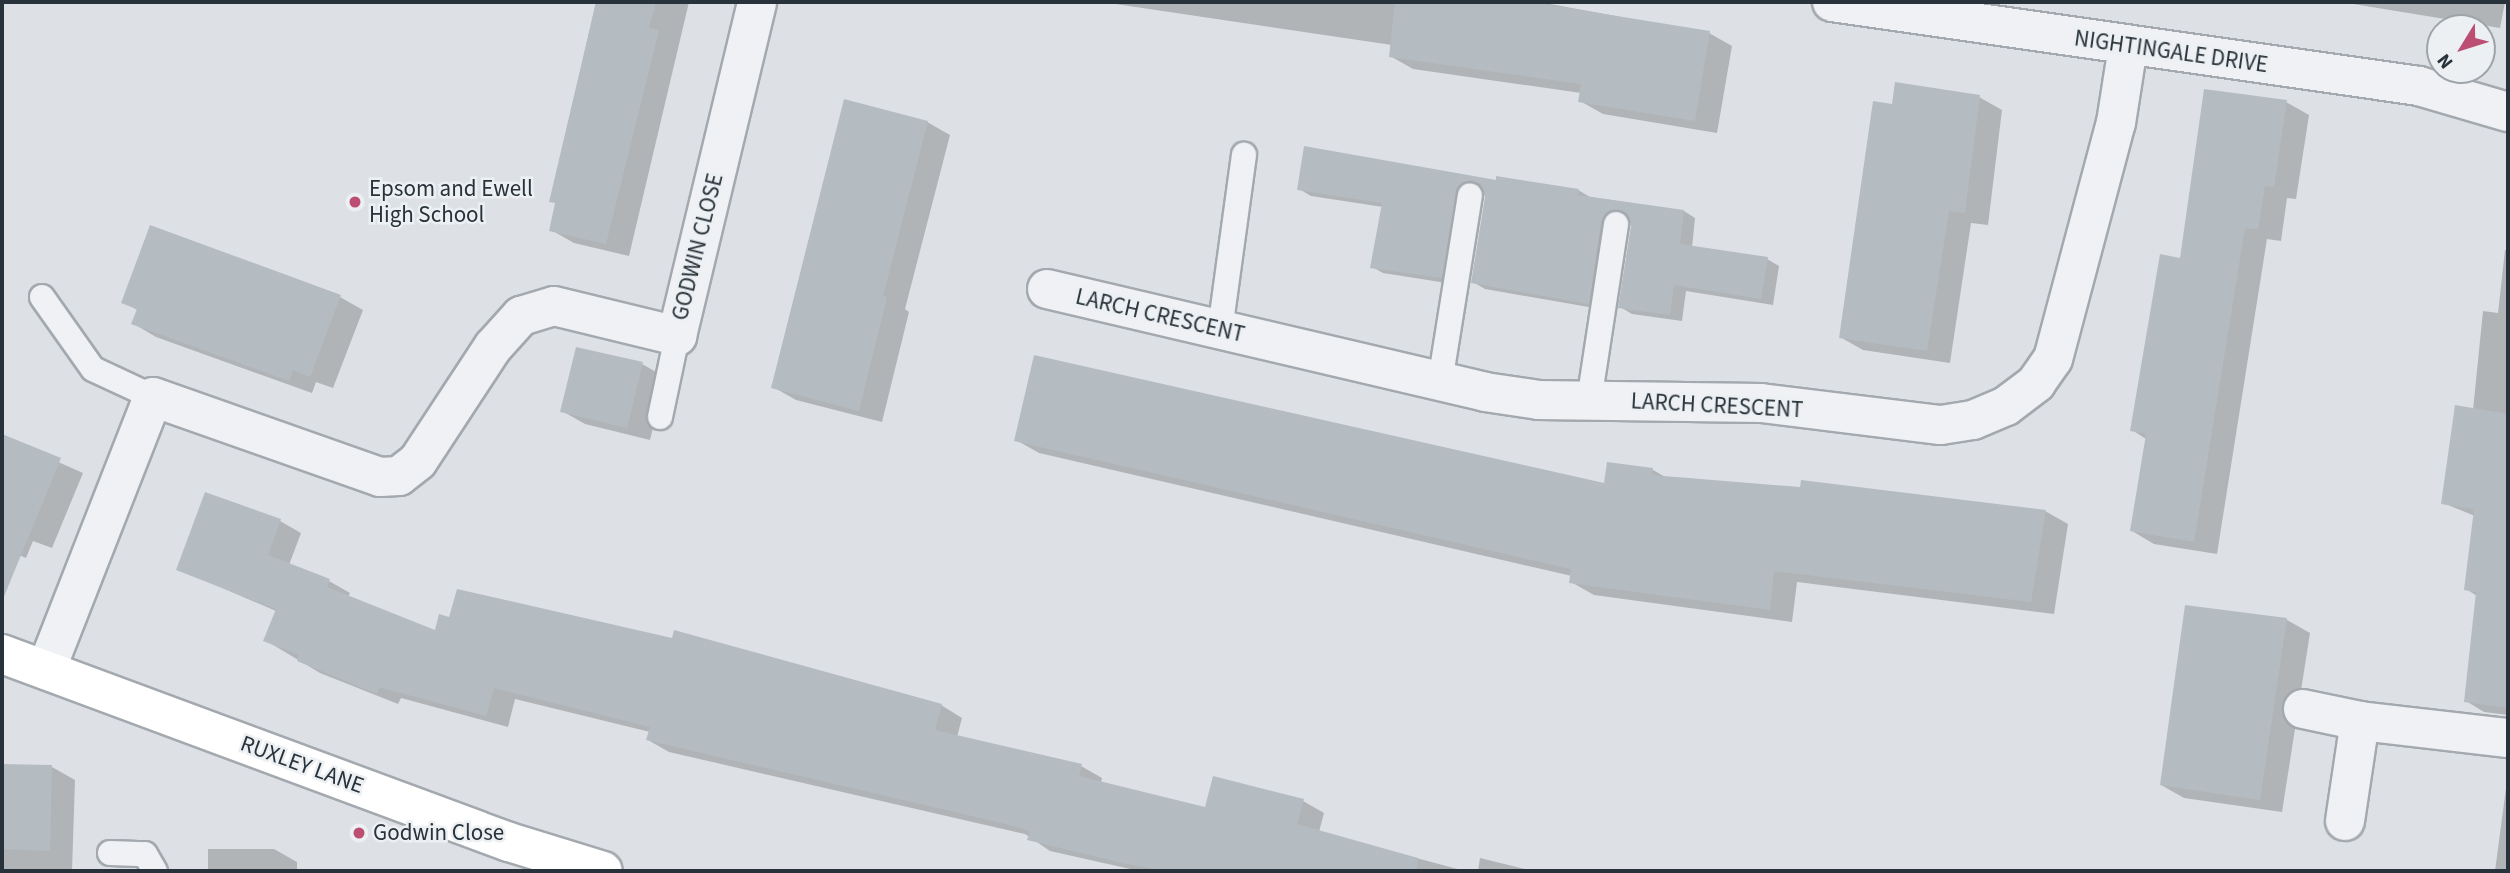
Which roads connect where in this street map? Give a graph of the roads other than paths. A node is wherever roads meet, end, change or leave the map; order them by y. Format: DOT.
graph roads {
  1 [pos="757,2"];
  2 [pos="1832,2"];
  3 [pos="2128,46"];
  4 [pos="2508,112"];
  5 [pos="1244,155"];
  6 [pos="1470,195"];
  7 [pos="1616,225"];
  8 [pos="1047,289"];
  9 [pos="41,298"];
  10 [pos="1220,330"];
  11 [pos="677,337"];
  12 [pos="1440,382"];
  13 [pos="153,397"];
  14 [pos="1589,401"];
  15 [pos="660,417"];
  16 [pos="2,654"];
  17 [pos="46,670"];
  18 [pos="2303,709"];
  19 [pos="2360,721"];
  20 [pos="2508,738"];
  21 [pos="2345,821"];
  22 [pos="110,853"];
  23 [pos="155,871"];
  24 [pos="603,871"];
  1 -- 11 [label="street, GODWIN CLOSE"];
  2 -- 3 [label="street, NIGHTINGALE DRIVE"];
  3 -- 4 [label="street, NIGHTINGALE DRIVE"];
  3 -- 14 [label="street, LARCH CRESCENT"];
  5 -- 10 [label="lane"];
  6 -- 12 [label="lane"];
  7 -- 14 [label="lane"];
  8 -- 10 [label="street, LARCH CRESCENT"];
  9 -- 13 [label="lane"];
  10 -- 12 [label="street, LARCH CRESCENT"];
  11 -- 13 [label="street, GODWIN CLOSE"];
  11 -- 15 [label="lane"];
  12 -- 14 [label="street, LARCH CRESCENT"];
  13 -- 17 [label="street"];
  16 -- 17 [label="main road, RUXLEY LANE"];
  17 -- 24 [label="main road, RUXLEY LANE"];
  18 -- 19 [label="street"];
  19 -- 20 [label="street"];
  19 -- 21 [label="street"];
  22 -- 23 [label="lane"];
}
